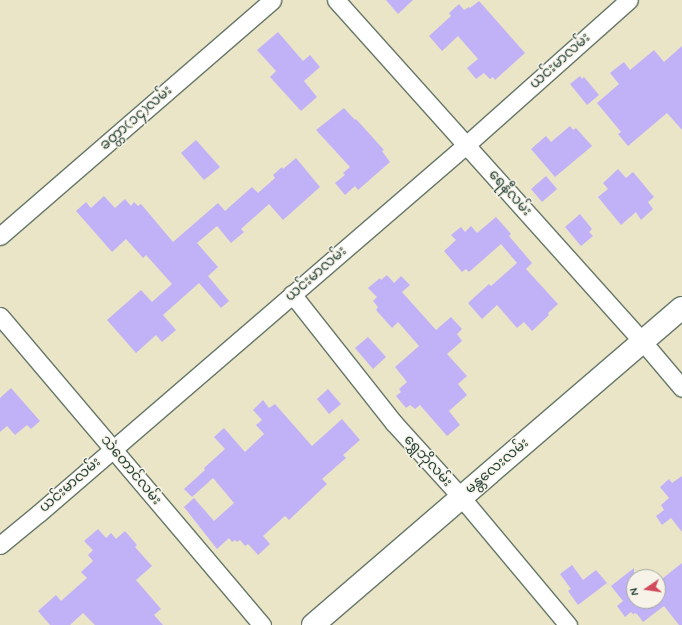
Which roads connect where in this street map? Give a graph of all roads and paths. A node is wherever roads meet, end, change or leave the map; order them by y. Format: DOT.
graph roads {
  1 [pos="272,0"];
  2 [pos="336,0"];
  3 [pos="629,0"];
  4 [pos="466,144"];
  5 [pos="0,236"];
  6 [pos="292,294"];
  7 [pos="682,308"];
  8 [pos="0,316"];
  9 [pos="643,342"];
  10 [pos="682,388"];
  11 [pos="112,448"];
  12 [pos="461,497"];
  13 [pos="0,545"];
  14 [pos="262,625"];
  15 [pos="314,625"];
  16 [pos="568,625"];
  1 -- 5 [label="street, ခတ္တာ(၁၄)လမ်း"];
  2 -- 4 [label="street, ရေနီလမ်း"];
  3 -- 4 [label="street, ယင်းမာလမ်း"];
  4 -- 6 [label="street, ယင်းမာလမ်း"];
  4 -- 9 [label="street, ရေနီလမ်း"];
  6 -- 11 [label="street, ယင်းမာလမ်း"];
  6 -- 12 [label="street, ရွှေဘိုလမ်း"];
  7 -- 9 [label="main road, မန္တလေးလမ်း"];
  8 -- 11 [label="street, သဲတောင်လမ်း"];
  9 -- 10 [label="street, ရေနီလမ်း"];
  9 -- 12 [label="main road, မန္တလေးလမ်း"];
  11 -- 13 [label="street, ယင်းမာလမ်း"];
  11 -- 14 [label="street, သဲတောင်လမ်း"];
  12 -- 15 [label="main road, မန္တလေးလမ်း"];
  12 -- 16 [label="street, ရွှေဘိုလမ်း"];
}
